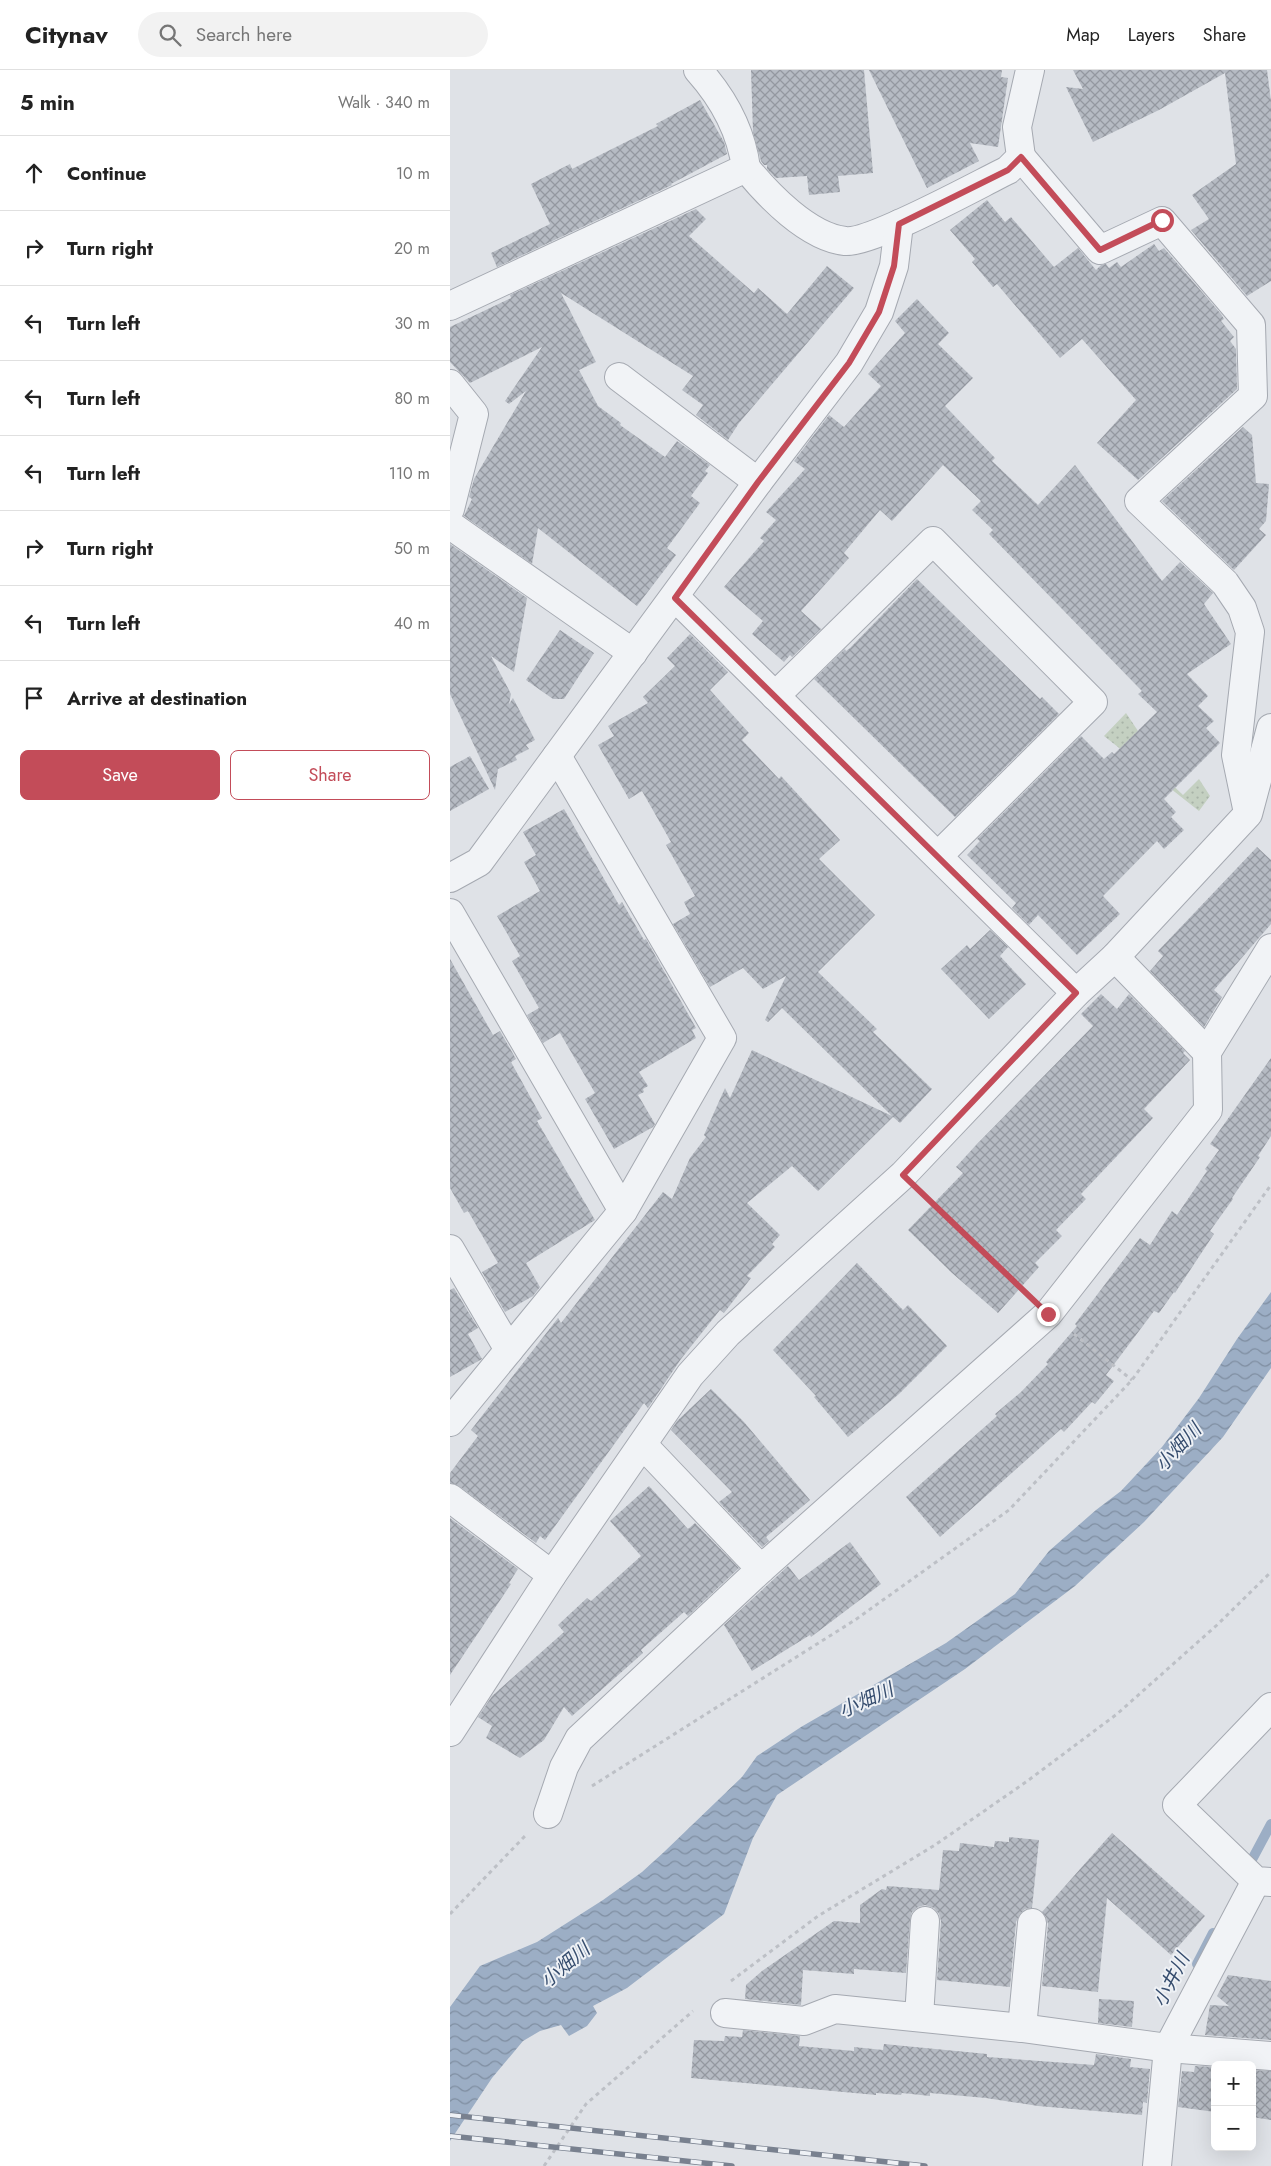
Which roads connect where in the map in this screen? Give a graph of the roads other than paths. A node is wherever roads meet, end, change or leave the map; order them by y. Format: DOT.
graph roads {
  1 [pos="698,70"];
  2 [pos="1030,70"];
  3 [pos="1021,157"];
  4 [pos="746,168"];
  5 [pos="899,224"];
  6 [pos="450,306"];
  7 [pos="619,377"];
  8 [pos="450,384"];
  9 [pos="758,482"];
  10 [pos="450,509"];
  11 [pos="450,525"];
  12 [pos="675,598"];
  13 [pos="634,653"];
  14 [pos="775,696"];
  15 [pos="1271,728"];
  16 [pos="557,756"];
  17 [pos="1248,814"];
  18 [pos="938,856"];
  19 [pos="450,878"];
  20 [pos="450,913"];
  21 [pos="1271,948"];
  22 [pos="1115,958"];
  23 [pos="1076,993"];
  24 [pos="1207,1052"];
  25 [pos="623,1211"];
  26 [pos="450,1249"];
  27 [pos="509,1350"];
  28 [pos="450,1422"];
  29 [pos="643,1445"];
  30 [pos="450,1498"];
  31 [pos="761,1569"];
  32 [pos="552,1575"];
  33 [pos="1271,1707"];
  34 [pos="450,1732"];
  35 [pos="548,1814"];
  36 [pos="1264,1882"];
  37 [pos="925,1921"];
  38 [pos="1032,1923"];
  39 [pos="725,2013"];
  40 [pos="919,2017"];
  41 [pos="1022,2028"];
  42 [pos="1161,2046"];
  43 [pos="1271,2056"];
  44 [pos="1158,2166"];
  1 -- 4 [label="street"];
  2 -- 3 [label="street"];
  3 -- 5 [label="street"];
  3 -- 17 [label="street"];
  4 -- 5 [label="street"];
  4 -- 6 [label="street"];
  5 -- 9 [label="street"];
  7 -- 9 [label="street"];
  8 -- 10 [label="street"];
  9 -- 12 [label="street"];
  11 -- 13 [label="street"];
  12 -- 13 [label="street"];
  12 -- 14 [label="street"];
  13 -- 16 [label="street"];
  14 -- 18 [label="street"];
  14 -- 18 [label="street"];
  15 -- 17 [label="street"];
  16 -- 19 [label="street"];
  16 -- 25 [label="street"];
  17 -- 22 [label="street"];
  18 -- 23 [label="street"];
  20 -- 25 [label="street"];
  21 -- 24 [label="street"];
  22 -- 23 [label="street"];
  22 -- 24 [label="street"];
  23 -- 29 [label="street"];
  24 -- 31 [label="street"];
  25 -- 27 [label="street"];
  26 -- 27 [label="street"];
  27 -- 28 [label="street"];
  29 -- 31 [label="street"];
  29 -- 32 [label="street"];
  30 -- 32 [label="street"];
  31 -- 35 [label="street"];
  32 -- 34 [label="street"];
  33 -- 36 [label="street"];
  36 -- 42 [label="street"];
  37 -- 40 [label="street"];
  38 -- 41 [label="street"];
  39 -- 40 [label="street"];
  40 -- 41 [label="street"];
  41 -- 42 [label="street"];
  42 -- 43 [label="street"];
  42 -- 44 [label="street"];
}
